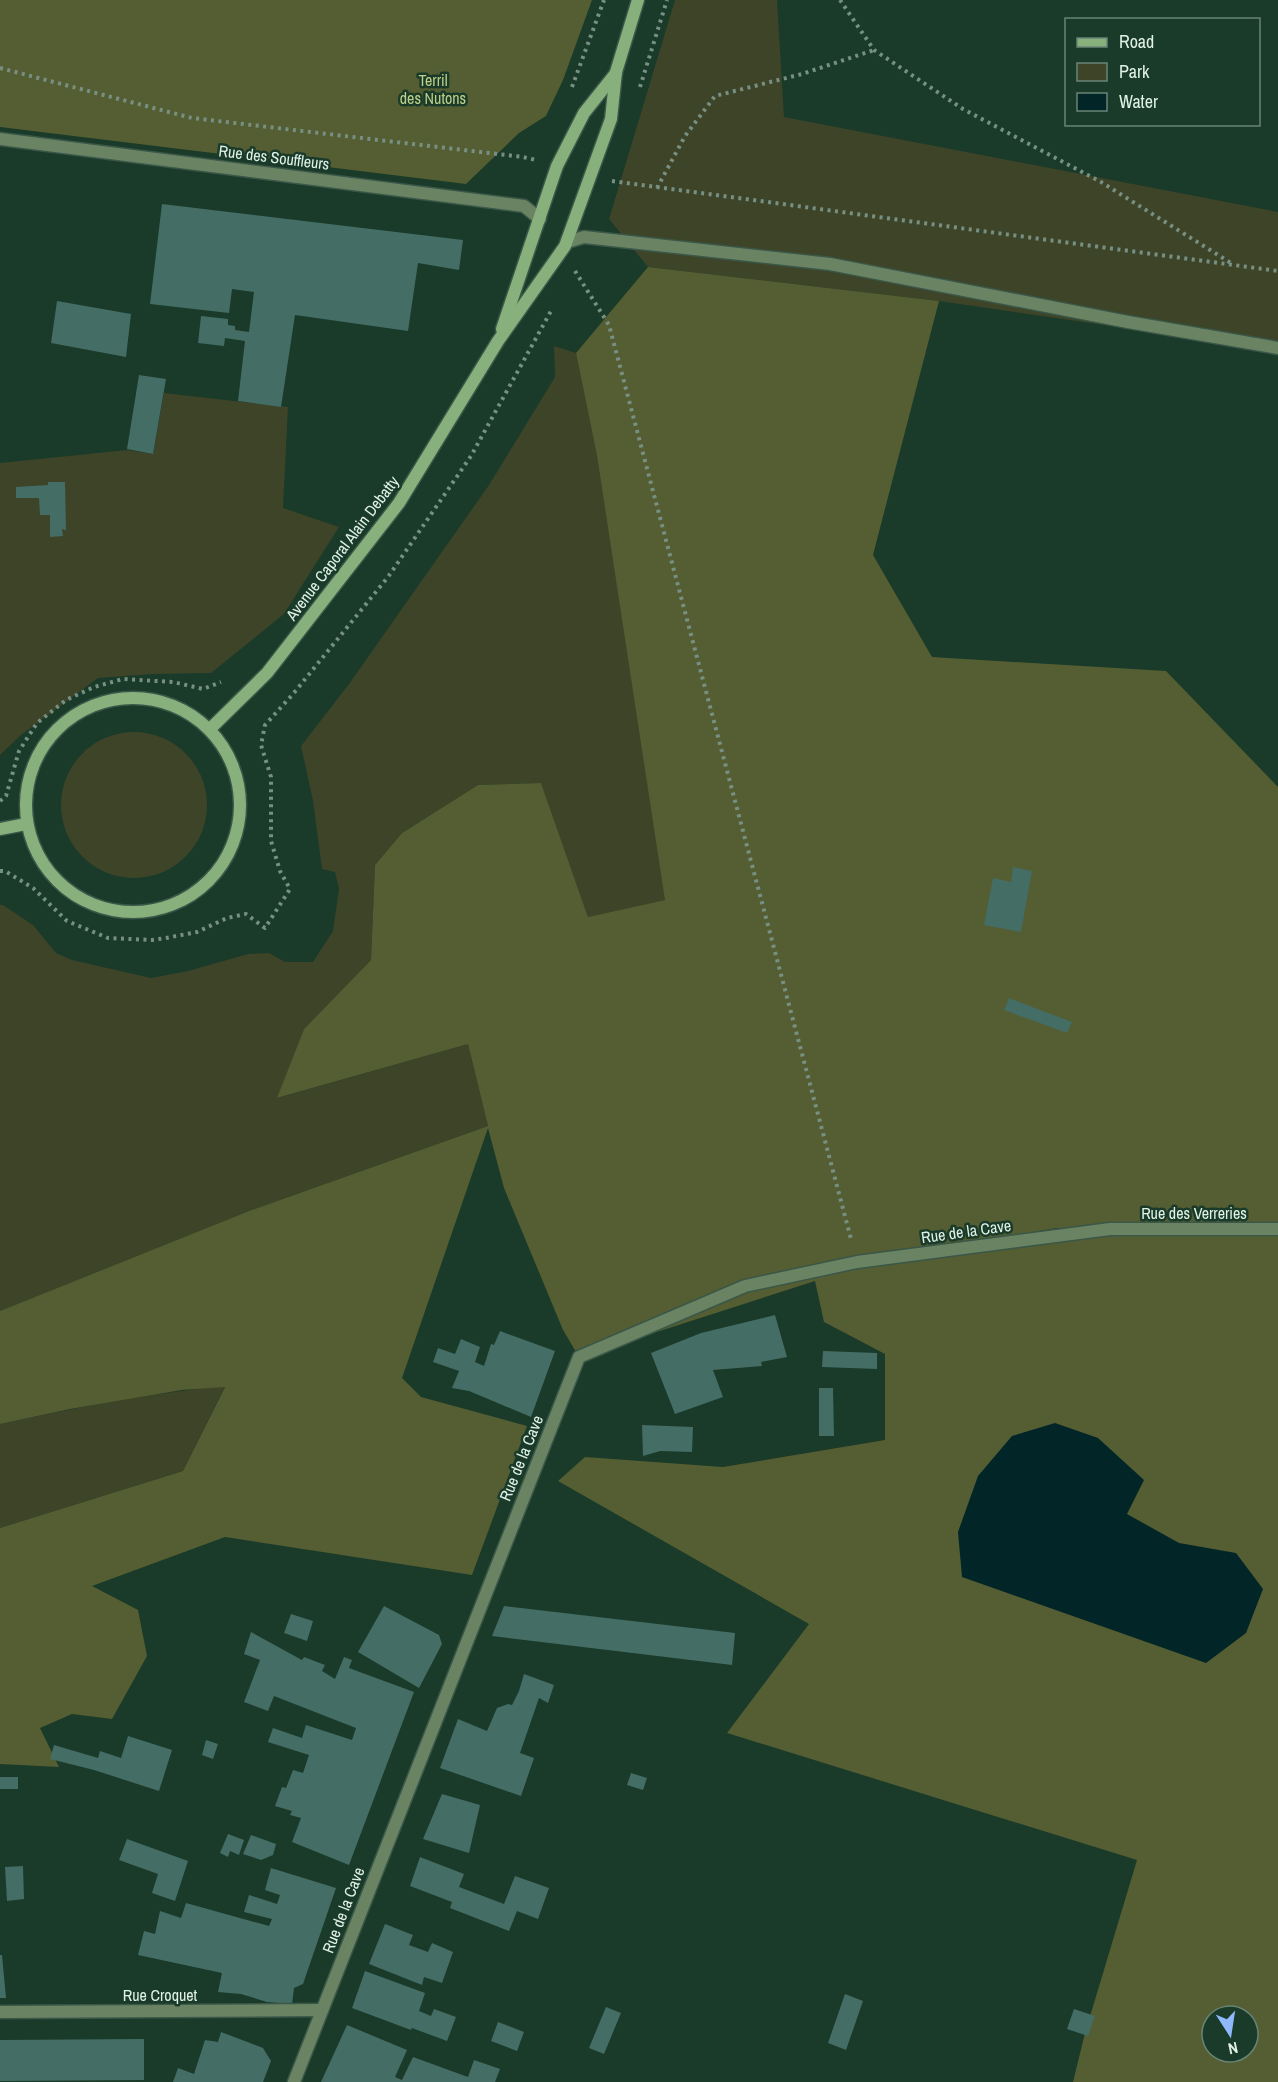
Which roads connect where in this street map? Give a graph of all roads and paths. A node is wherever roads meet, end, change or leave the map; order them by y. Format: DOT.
graph roads {
  1 [pos="604,0"];
  2 [pos="638,0"];
  3 [pos="840,0"];
  4 [pos="874,50"];
  5 [pos="0,68"];
  6 [pos="616,72"];
  7 [pos="568,97"];
  8 [pos="0,139"];
  9 [pos="557,166"];
  10 [pos="593,172"];
  11 [pos="657,188"];
  12 [pos="540,219"];
  13 [pos="567,242"];
  14 [pos="557,258"];
  15 [pos="1234,265"];
  16 [pos="1278,271"];
  17 [pos="498,341"];
  18 [pos="1278,348"];
  19 [pos="230,679"];
  20 [pos="210,729"];
  21 [pos="0,801"];
  22 [pos="26,824"];
  23 [pos="0,830"];
  24 [pos="1110,1229"];
  25 [pos="1278,1229"];
  26 [pos="857,1262"];
  27 [pos="321,2010"];
  28 [pos="0,2012"];
  29 [pos="294,2082"];
  1 -- 7 [label="path"];
  2 -- 6 [label="main road"];
  3 -- 4 [label="path"];
  4 -- 11 [label="path"];
  4 -- 15 [label="path"];
  5 -- 9 [label="path"];
  6 -- 9 [label="main road"];
  6 -- 10 [label="main road"];
  8 -- 12 [label="street, Rue des Souffleurs"];
  9 -- 12 [label="main road"];
  10 -- 11 [label="path"];
  10 -- 13 [label="main road"];
  11 -- 15 [label="path"];
  12 -- 17 [label="main road"];
  13 -- 14 [label="main road"];
  13 -- 18 [label="street"];
  14 -- 17 [label="main road"];
  14 -- 26 [label="path"];
  15 -- 16 [label="path"];
  17 -- 20 [label="main road, Avenue Caporal Alain Debatty"];
  19 -- 21 [label="path"];
  20 -- 22 [label="main road"];
  20 -- 22 [label="main road"];
  22 -- 23 [label="main road"];
  24 -- 25 [label="street, Rue des Verreries"];
  24 -- 26 [label="street, Rue de la Cave"];
  26 -- 27 [label="street, Rue de la Cave"];
  27 -- 28 [label="street, Rue Croquet"];
  27 -- 29 [label="street, Rue de la Cave"];
}
